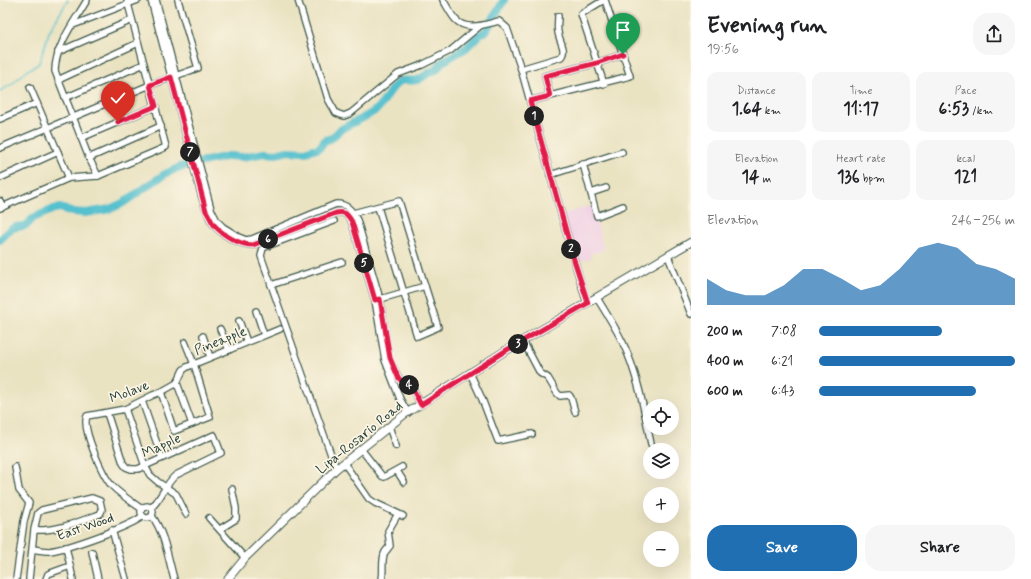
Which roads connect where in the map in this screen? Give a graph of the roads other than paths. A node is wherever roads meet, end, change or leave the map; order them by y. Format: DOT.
graph roads {
  1 [pos="87,0"];
  2 [pos="138,0"];
  3 [pos="151,0"];
  4 [pos="156,0"];
  5 [pos="178,0"];
  6 [pos="298,0"];
  7 [pos="443,0"];
  8 [pos="605,0"];
  9 [pos="127,2"];
  10 [pos="558,16"];
  11 [pos="132,20"];
  12 [pos="73,26"];
  13 [pos="483,26"];
  14 [pos="138,43"];
  15 [pos="58,52"];
  16 [pos="623,54"];
  17 [pos="597,63"];
  18 [pos="144,64"];
  19 [pos="521,69"];
  20 [pos="174,76"];
  21 [pos="58,80"];
  22 [pos="604,84"];
  23 [pos="150,85"];
  24 [pos="30,87"];
  25 [pos="550,96"];
  26 [pos="65,98"];
  27 [pos="530,101"];
  28 [pos="37,103"];
  29 [pos="156,106"];
  30 [pos="73,117"];
  31 [pos="0,119"];
  32 [pos="161,126"];
  33 [pos="48,128"];
  34 [pos="80,138"];
  35 [pos="0,148"];
  36 [pos="58,152"];
  37 [pos="622,152"];
  38 [pos="89,158"];
  39 [pos="583,164"];
  40 [pos="197,169"];
  41 [pos="550,175"];
  42 [pos="98,176"];
  43 [pos="0,178"];
  44 [pos="70,178"];
  45 [pos="606,188"];
  46 [pos="591,193"];
  47 [pos="0,200"];
  48 [pos="623,206"];
  49 [pos="378,207"];
  50 [pos="1,208"];
  51 [pos="353,213"];
  52 [pos="334,221"];
  53 [pos="691,242"];
  54 [pos="668,256"];
  55 [pos="342,262"];
  56 [pos="271,285"];
  57 [pos="425,286"];
  58 [pos="404,292"];
  59 [pos="597,298"];
  60 [pos="378,300"];
  61 [pos="588,303"];
  62 [pos="256,311"];
  63 [pos="691,314"];
  64 [pos="239,321"];
  65 [pos="220,329"];
  66 [pos="280,329"];
  67 [pos="264,335"];
  68 [pos="203,336"];
  69 [pos="523,341"];
  70 [pos="185,342"];
  71 [pos="247,342"];
  72 [pos="229,350"];
  73 [pos="210,357"];
  74 [pos="194,364"];
  75 [pos="470,374"];
  76 [pos="402,382"];
  77 [pos="177,383"];
  78 [pos="396,386"];
  79 [pos="161,392"];
  80 [pos="142,401"];
  81 [pos="421,405"];
  82 [pos="125,409"];
  83 [pos="107,412"];
  84 [pos="575,412"];
  85 [pos="408,413"];
  86 [pos="192,424"];
  87 [pos="389,427"];
  88 [pos="532,434"];
  89 [pos="651,443"];
  90 [pos="396,446"];
  91 [pos="362,449"];
  92 [pos="162,458"];
  93 [pos="344,463"];
  94 [pos="145,466"];
  95 [pos="15,467"];
  96 [pos="336,469"];
  97 [pos="404,482"];
  98 [pos="166,488"];
  99 [pos="232,489"];
  100 [pos="151,508"];
  101 [pos="142,509"];
  102 [pos="186,514"];
  103 [pos="143,516"];
  104 [pos="152,516"];
  105 [pos="209,518"];
  106 [pos="220,529"];
  107 [pos="34,530"];
  108 [pos="112,530"];
  109 [pos="66,547"];
  110 [pos="33,549"];
  111 [pos="92,552"];
  112 [pos="245,558"];
  113 [pos="70,566"];
  114 [pos="16,579"];
  115 [pos="29,579"];
  116 [pos="46,579"];
  117 [pos="72,579"];
  118 [pos="98,579"];
  119 [pos="126,579"];
  120 [pos="174,579"];
  121 [pos="228,579"];
  122 [pos="382,579"];
  1 -- 12 [label="street"];
  2 -- 9 [label="street"];
  3 -- 20 [label="street"];
  4 -- 20 [label="street"];
  5 -- 20 [label="street"];
  6 -- 13 [label="street"];
  7 -- 13 [label="street"];
  8 -- 16 [label="street"];
  8 -- 17 [label="street"];
  9 -- 11 [label="street"];
  9 -- 12 [label="street"];
  10 -- 19 [label="street"];
  11 -- 14 [label="street"];
  11 -- 15 [label="street"];
  12 -- 15 [label="street"];
  13 -- 19 [label="street"];
  14 -- 18 [label="street"];
  14 -- 21 [label="street"];
  15 -- 21 [label="street"];
  16 -- 17 [label="street"];
  16 -- 22 [label="street"];
  17 -- 22 [label="street"];
  17 -- 25 [label="street"];
  18 -- 23 [label="street"];
  18 -- 26 [label="street"];
  19 -- 27 [label="street"];
  20 -- 23 [label="street"];
  20 -- 40 [label="street"];
  21 -- 26 [label="street"];
  22 -- 25 [label="street"];
  23 -- 29 [label="street"];
  23 -- 30 [label="street"];
  24 -- 28 [label="street"];
  25 -- 27 [label="street"];
  26 -- 30 [label="street"];
  27 -- 41 [label="street"];
  28 -- 31 [label="street"];
  28 -- 33 [label="street"];
  29 -- 32 [label="street"];
  29 -- 34 [label="street"];
  30 -- 33 [label="street"];
  30 -- 34 [label="street"];
  32 -- 38 [label="street"];
  32 -- 42 [label="street"];
  33 -- 35 [label="street"];
  33 -- 36 [label="street"];
  34 -- 38 [label="street"];
  36 -- 43 [label="street"];
  36 -- 44 [label="street"];
  37 -- 39 [label="street"];
  38 -- 42 [label="street"];
  39 -- 41 [label="street"];
  39 -- 46 [label="street"];
  40 -- 51 [label="street"];
  40 -- 60 [label="street"];
  41 -- 61 [label="street"];
  42 -- 44 [label="street"];
  44 -- 50 [label="street"];
  45 -- 46 [label="street"];
  46 -- 48 [label="street"];
  47 -- 50 [label="street"];
  49 -- 51 [label="street"];
  49 -- 57 [label="street"];
  49 -- 58 [label="street"];
  51 -- 60 [label="street"];
  52 -- 56 [label="street"];
  53 -- 54 [label="main road, Lipa-Rosario Road"];
  54 -- 59 [label="main road, Lipa-Rosario Road"];
  54 -- 63 [label="street"];
  55 -- 56 [label="street"];
  56 -- 96 [label="street"];
  57 -- 58 [label="street"];
  57 -- 58 [label="street"];
  58 -- 60 [label="street"];
  59 -- 61 [label="main road, Lipa-Rosario Road"];
  59 -- 89 [label="street"];
  60 -- 76 [label="street"];
  60 -- 78 [label="street"];
  61 -- 69 [label="main road, Lipa-Rosario Road"];
  62 -- 67 [label="street"];
  64 -- 71 [label="street"];
  65 -- 72 [label="street"];
  66 -- 67 [label="street, Pineapple"];
  67 -- 71 [label="street, Pineapple"];
  68 -- 73 [label="street"];
  69 -- 75 [label="main road, Lipa-Rosario Road"];
  69 -- 84 [label="street"];
  70 -- 74 [label="street"];
  71 -- 72 [label="street, Pineapple"];
  72 -- 73 [label="street, Pineapple"];
  73 -- 74 [label="street, Pineapple"];
  74 -- 77 [label="street, Pineapple"];
  74 -- 86 [label="street"];
  75 -- 81 [label="main road, Lipa-Rosario Road"];
  75 -- 88 [label="street"];
  76 -- 78 [label="street"];
  76 -- 81 [label="street"];
  77 -- 79 [label="street, Molave"];
  77 -- 86 [label="street"];
  78 -- 85 [label="street"];
  79 -- 80 [label="street, Molave"];
  79 -- 86 [label="street"];
  80 -- 82 [label="street, Molave"];
  80 -- 92 [label="street"];
  81 -- 85 [label="main road, Lipa-Rosario Road"];
  82 -- 83 [label="street, Molave"];
  82 -- 94 [label="street"];
  83 -- 94 [label="street, Mapple"];
  83 -- 101 [label="street, Molave"];
  85 -- 87 [label="main road, Lipa-Rosario Road"];
  87 -- 90 [label="street"];
  87 -- 91 [label="main road, Lipa-Rosario Road"];
  91 -- 93 [label="main road, Lipa-Rosario Road"];
  91 -- 97 [label="street"];
  92 -- 94 [label="street, Mapple"];
  92 -- 98 [label="street, Mapple"];
  93 -- 96 [label="main road, Lipa-Rosario Road"];
  93 -- 122 [label="street"];
  94 -- 98 [label="street"];
  95 -- 114 [label="street"];
  96 -- 112 [label="main road, Lipa-Rosario Road"];
  98 -- 100 [label="street"];
  98 -- 102 [label="street"];
  99 -- 106 [label="street"];
  100 -- 101 [label="street"];
  100 -- 104 [label="street"];
  101 -- 103 [label="street"];
  103 -- 104 [label="street"];
  103 -- 108 [label="street, East Wood"];
  104 -- 120 [label="street"];
  105 -- 106 [label="street"];
  106 -- 112 [label="street"];
  107 -- 107 [label="street"];
  107 -- 110 [label="street"];
  108 -- 109 [label="street, East Wood"];
  108 -- 119 [label="street"];
  109 -- 110 [label="street, East Wood"];
  109 -- 113 [label="street"];
  110 -- 115 [label="street"];
  111 -- 118 [label="street"];
  112 -- 121 [label="main road, Lipa-Rosario Road"];
  113 -- 116 [label="street"];
  113 -- 117 [label="street"];
}
